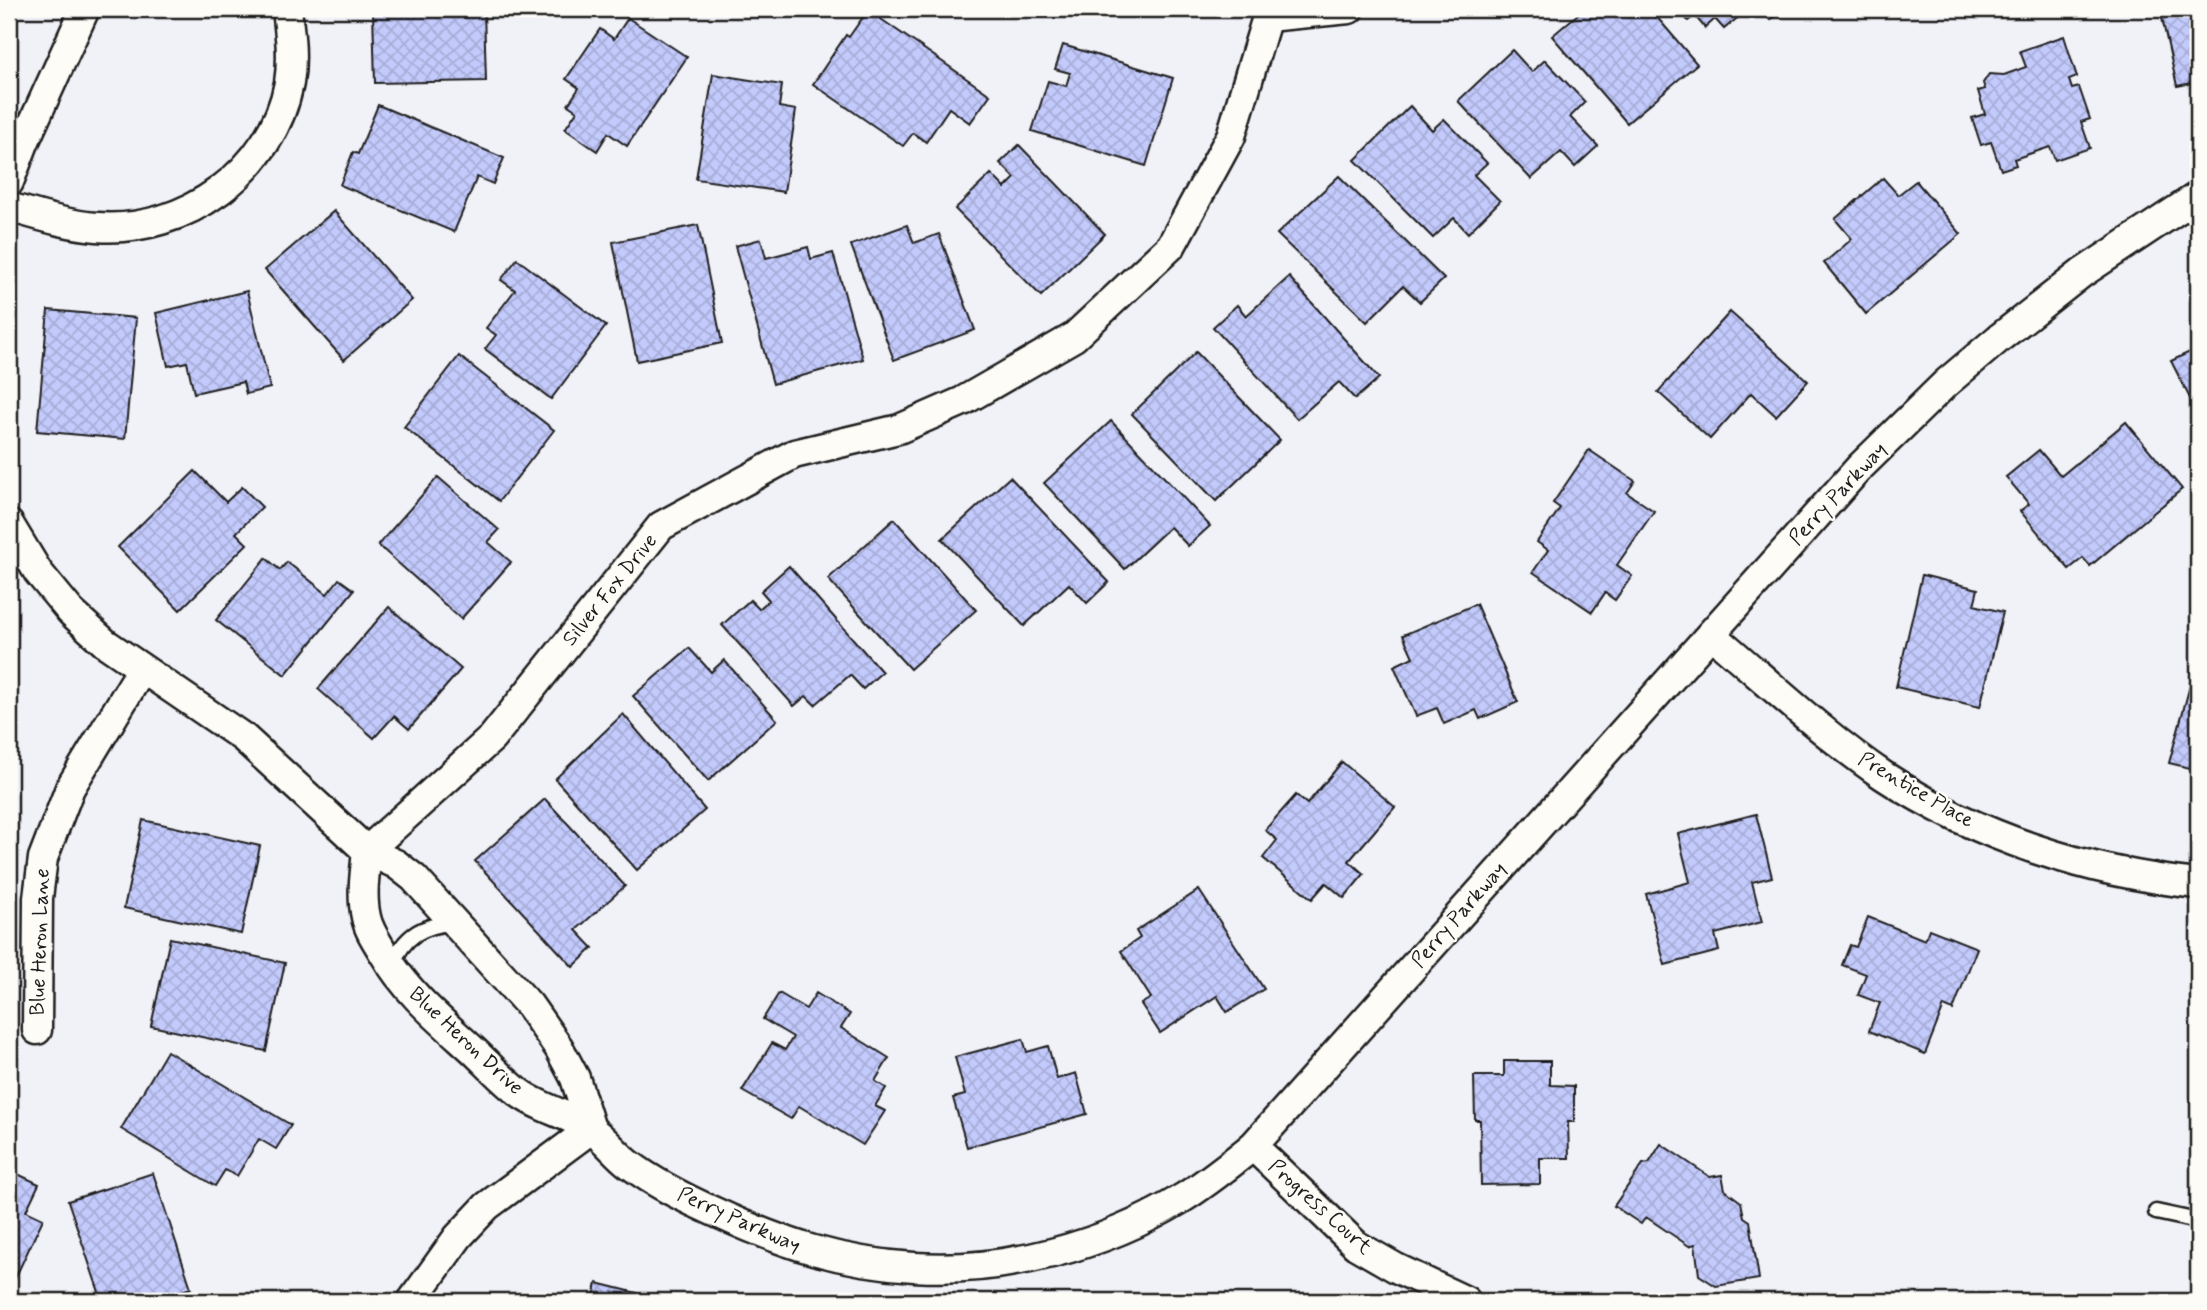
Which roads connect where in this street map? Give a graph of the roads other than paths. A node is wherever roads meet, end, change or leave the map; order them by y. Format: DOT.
graph roads {
  1 [pos="85,9"];
  2 [pos="288,9"];
  3 [pos="1349,9"];
  4 [pos="1266,13"];
  5 [pos="9,182"];
  6 [pos="2198,195"];
  7 [pos="9,207"];
  8 [pos="9,524"];
  9 [pos="1711,634"];
  10 [pos="142,669"];
  11 [pos="367,851"];
  12 [pos="2198,884"];
  13 [pos="454,922"];
  14 [pos="391,966"];
  15 [pos="37,1030"];
  16 [pos="591,1129"];
  17 [pos="1253,1146"];
  18 [pos="2156,1212"];
  19 [pos="2198,1221"];
  20 [pos="419,1298"];
  21 [pos="1466,1301"];
  1 -- 5 [label="street"];
  2 -- 7 [label="street"];
  3 -- 4 [label="street"];
  4 -- 11 [label="street, Silver Fox Drive"];
  6 -- 9 [label="street, Perry Parkway"];
  8 -- 10 [label="street"];
  9 -- 12 [label="street, Prentice Place"];
  9 -- 17 [label="street, Perry Parkway"];
  10 -- 11 [label="street"];
  10 -- 15 [label="street, Blue Heron Lane"];
  11 -- 13 [label="street"];
  11 -- 14 [label="street, Blue Heron Drive"];
  13 -- 14 [label="lane"];
  13 -- 16 [label="street"];
  14 -- 16 [label="street, Blue Heron Drive"];
  16 -- 17 [label="street, Perry Parkway"];
  16 -- 20 [label="street"];
  17 -- 21 [label="street, Progress Court"];
  18 -- 19 [label="lane"];
}
